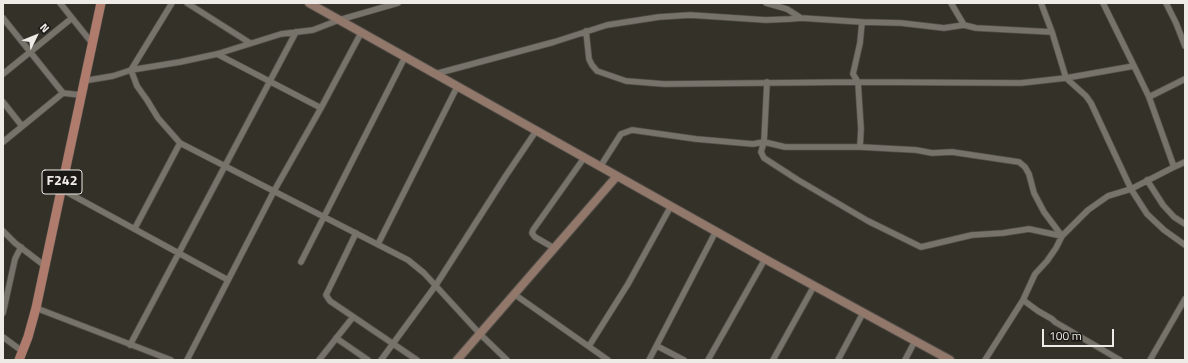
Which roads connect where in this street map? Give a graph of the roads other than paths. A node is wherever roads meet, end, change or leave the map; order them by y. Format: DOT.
graph roads {
  1 [pos="60,3"];
  2 [pos="101,3"];
  3 [pos="172,3"];
  4 [pos="187,3"];
  5 [pos="309,3"];
  6 [pos="398,3"];
  7 [pos="766,3"];
  8 [pos="791,3"];
  9 [pos="951,3"];
  10 [pos="1041,3"];
  11 [pos="1103,3"];
  12 [pos="1166,3"];
  13 [pos="787,9"];
  14 [pos="3,18"];
  15 [pos="72,18"];
  16 [pos="801,18"];
  17 [pos="339,20"];
  18 [pos="862,22"];
  19 [pos="964,25"];
  20 [pos="586,31"];
  21 [pos="296,32"];
  22 [pos="1052,32"];
  23 [pos="361,33"];
  24 [pos="92,43"];
  25 [pos="250,43"];
  26 [pos="1185,46"];
  27 [pos="30,52"];
  28 [pos="217,54"];
  29 [pos="405,57"];
  30 [pos="1134,66"];
  31 [pos="132,70"];
  32 [pos="3,74"];
  33 [pos="435,74"];
  34 [pos="1066,78"];
  35 [pos="1185,79"];
  36 [pos="270,81"];
  37 [pos="83,82"];
  38 [pos="767,82"];
  39 [pos="858,82"];
  40 [pos="457,87"];
  41 [pos="63,93"];
  42 [pos="80,95"];
  43 [pos="1149,97"];
  44 [pos="3,102"];
  45 [pos="321,108"];
  46 [pos="22,126"];
  47 [pos="536,131"];
  48 [pos="3,142"];
  49 [pos="764,142"];
  50 [pos="180,143"];
  51 [pos="860,147"];
  52 [pos="584,158"];
  53 [pos="1185,162"];
  54 [pos="226,166"];
  55 [pos="1174,166"];
  56 [pos="600,167"];
  57 [pos="617,176"];
  58 [pos="1147,180"];
  59 [pos="61,189"];
  60 [pos="1131,189"];
  61 [pos="274,191"];
  62 [pos="671,206"];
  63 [pos="323,218"];
  64 [pos="1185,224"];
  65 [pos="134,228"];
  66 [pos="3,231"];
  67 [pos="716,231"];
  68 [pos="356,233"];
  69 [pos="1062,236"];
  70 [pos="378,244"];
  71 [pos="1185,244"];
  72 [pos="21,247"];
  73 [pos="554,248"];
  74 [pos="179,253"];
  75 [pos="765,259"];
  76 [pos="301,262"];
  77 [pos="45,266"];
  78 [pos="228,280"];
  79 [pos="436,285"];
  80 [pos="814,286"];
  81 [pos="514,294"];
  82 [pos="1185,299"];
  83 [pos="1023,300"];
  84 [pos="36,308"];
  85 [pos="3,313"];
  86 [pos="863,313"];
  87 [pos="353,317"];
  88 [pos="480,334"];
  89 [pos="3,337"];
  90 [pos="336,338"];
  91 [pos="915,341"];
  92 [pos="393,343"];
  93 [pos="130,345"];
  94 [pos="589,346"];
  95 [pos="657,346"];
  96 [pos="21,356"];
  97 [pos="172,360"];
  98 [pos="187,360"];
  99 [pos="319,360"];
  100 [pos="368,360"];
  101 [pos="381,360"];
  102 [pos="417,360"];
  103 [pos="457,360"];
  104 [pos="507,360"];
  105 [pos="608,360"];
  106 [pos="649,360"];
  107 [pos="684,360"];
  108 [pos="708,360"];
  109 [pos="773,360"];
  110 [pos="838,360"];
  111 [pos="905,360"];
  112 [pos="950,360"];
  113 [pos="985,360"];
  114 [pos="1120,360"];
  115 [pos="1150,360"];
  1 -- 15 [label="street"];
  2 -- 24 [label="main road, F242"];
  3 -- 31 [label="street"];
  4 -- 25 [label="street"];
  5 -- 17 [label="main road"];
  6 -- 17 [label="street"];
  7 -- 13 [label="street"];
  8 -- 13 [label="street"];
  9 -- 19 [label="street"];
  10 -- 22 [label="street"];
  11 -- 30 [label="street"];
  12 -- 26 [label="street"];
  13 -- 16 [label="street"];
  14 -- 27 [label="street"];
  15 -- 24 [label="street"];
  15 -- 27 [label="street"];
  16 -- 18 [label="street"];
  16 -- 20 [label="street"];
  17 -- 21 [label="street"];
  17 -- 23 [label="main road"];
  18 -- 19 [label="street"];
  18 -- 39 [label="street"];
  19 -- 22 [label="street"];
  20 -- 33 [label="street"];
  20 -- 38 [label="street"];
  21 -- 25 [label="street"];
  21 -- 36 [label="street"];
  22 -- 34 [label="street"];
  23 -- 29 [label="main road"];
  23 -- 45 [label="street"];
  24 -- 37 [label="main road, F242"];
  25 -- 28 [label="street"];
  27 -- 32 [label="street"];
  27 -- 41 [label="street"];
  28 -- 31 [label="street"];
  28 -- 36 [label="street"];
  29 -- 33 [label="main road"];
  29 -- 63 [label="street"];
  30 -- 34 [label="street"];
  30 -- 43 [label="street"];
  31 -- 37 [label="street"];
  31 -- 50 [label="street"];
  33 -- 40 [label="main road"];
  34 -- 39 [label="street"];
  34 -- 60 [label="street"];
  35 -- 43 [label="street"];
  36 -- 45 [label="street"];
  36 -- 54 [label="street"];
  37 -- 42 [label="main road, F242"];
  38 -- 39 [label="street"];
  38 -- 49 [label="street"];
  39 -- 51 [label="street"];
  40 -- 47 [label="main road"];
  40 -- 70 [label="street"];
  41 -- 42 [label="street"];
  41 -- 46 [label="street"];
  42 -- 59 [label="main road, F242"];
  43 -- 55 [label="street"];
  44 -- 46 [label="street"];
  45 -- 61 [label="street"];
  46 -- 48 [label="street"];
  47 -- 52 [label="main road"];
  47 -- 79 [label="street"];
  49 -- 51 [label="street"];
  49 -- 56 [label="street"];
  49 -- 69 [label="street"];
  50 -- 54 [label="street"];
  50 -- 65 [label="street"];
  51 -- 69 [label="street"];
  52 -- 56 [label="main road"];
  52 -- 73 [label="street"];
  53 -- 55 [label="street"];
  54 -- 61 [label="street"];
  54 -- 74 [label="street"];
  55 -- 58 [label="street"];
  56 -- 57 [label="main road"];
  57 -- 62 [label="main road"];
  57 -- 73 [label="main road"];
  58 -- 60 [label="street"];
  58 -- 64 [label="street"];
  59 -- 65 [label="street"];
  59 -- 77 [label="main road, F242"];
  60 -- 69 [label="street"];
  60 -- 71 [label="street"];
  61 -- 63 [label="street"];
  61 -- 78 [label="street"];
  62 -- 67 [label="main road"];
  62 -- 94 [label="street"];
  63 -- 68 [label="street"];
  63 -- 76 [label="street"];
  65 -- 74 [label="street"];
  66 -- 72 [label="street"];
  67 -- 75 [label="main road"];
  67 -- 95 [label="street"];
  68 -- 70 [label="street"];
  68 -- 87 [label="street"];
  69 -- 83 [label="street"];
  70 -- 79 [label="street"];
  72 -- 77 [label="street"];
  72 -- 85 [label="street"];
  73 -- 81 [label="main road"];
  74 -- 78 [label="street"];
  74 -- 93 [label="street"];
  75 -- 80 [label="main road"];
  75 -- 108 [label="street"];
  77 -- 84 [label="main road, F242"];
  78 -- 98 [label="street"];
  79 -- 88 [label="street"];
  79 -- 92 [label="street"];
  80 -- 86 [label="main road"];
  80 -- 109 [label="street"];
  81 -- 88 [label="main road"];
  81 -- 94 [label="street"];
  82 -- 115 [label="street"];
  83 -- 113 [label="street"];
  83 -- 114 [label="street"];
  84 -- 93 [label="street"];
  84 -- 96 [label="main road, F242"];
  86 -- 91 [label="main road"];
  86 -- 110 [label="street"];
  87 -- 90 [label="street"];
  87 -- 92 [label="street"];
  88 -- 103 [label="main road"];
  88 -- 104 [label="street"];
  89 -- 96 [label="street"];
  90 -- 99 [label="street"];
  90 -- 100 [label="street"];
  91 -- 111 [label="street"];
  91 -- 112 [label="main road"];
  92 -- 101 [label="street"];
  92 -- 102 [label="street"];
  93 -- 97 [label="street"];
  94 -- 105 [label="street"];
  95 -- 106 [label="street"];
  95 -- 107 [label="street"];
}
